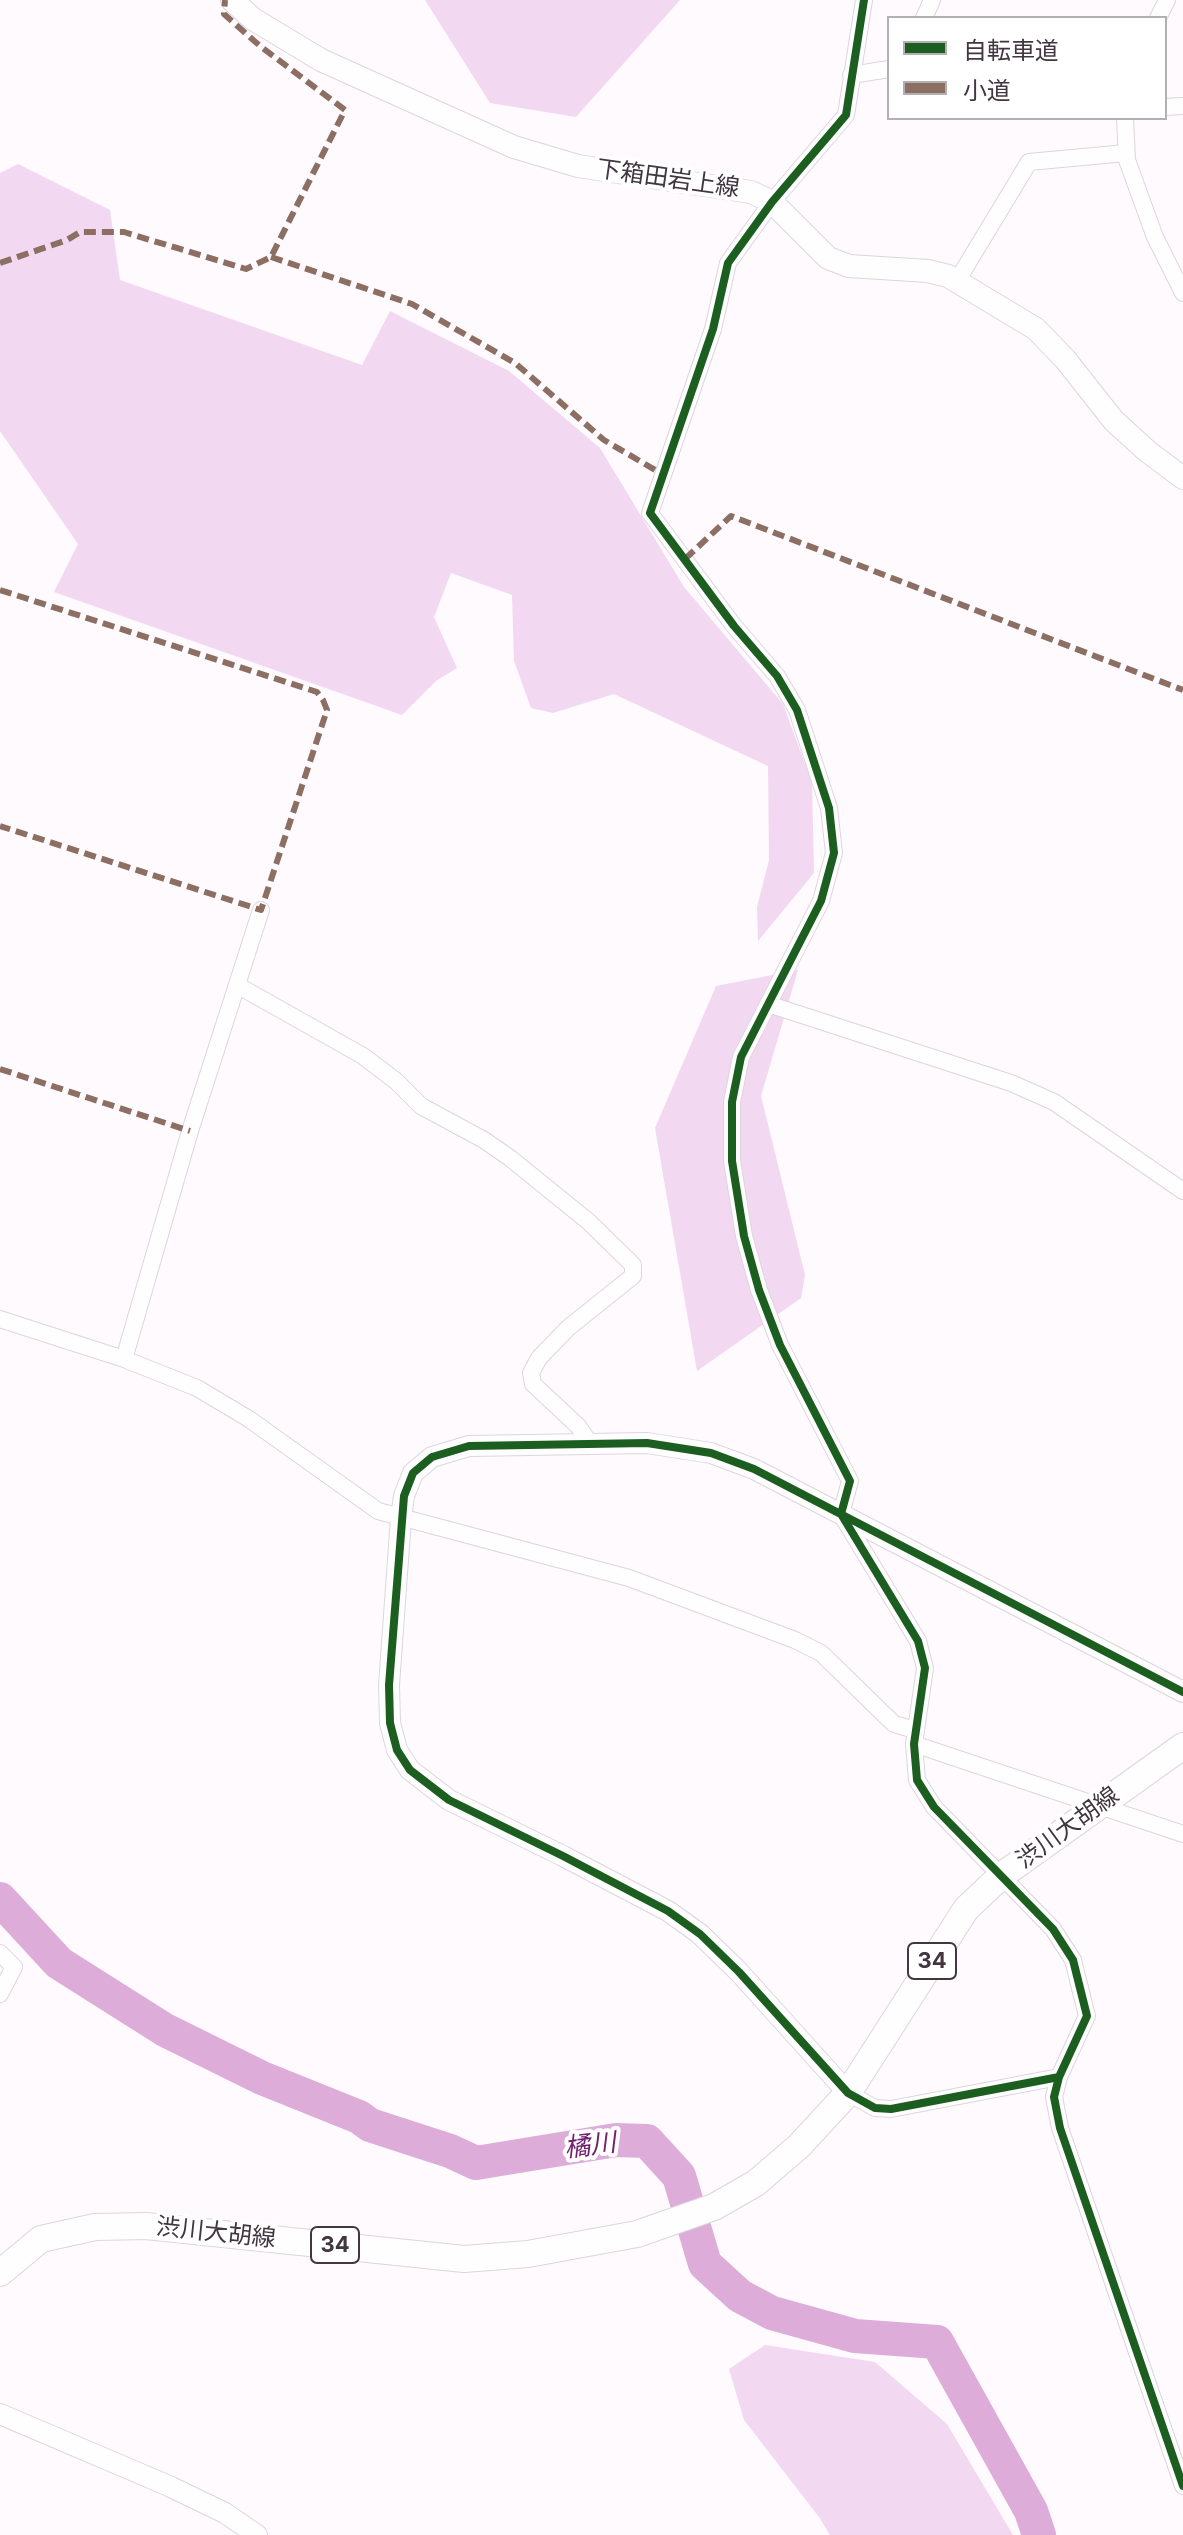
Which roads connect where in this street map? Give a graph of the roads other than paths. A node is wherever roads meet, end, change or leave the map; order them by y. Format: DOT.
graph roads {
  1 [pos="232,0"];
  2 [pos="864,0"];
  3 [pos="887,69"];
  4 [pos="851,75"];
  5 [pos="1125,120"];
  6 [pos="1126,153"];
  7 [pos="772,202"];
  8 [pos="1176,267"];
  9 [pos="957,281"];
  10 [pos="1183,293"];
  11 [pos="1183,478"];
  12 [pos="261,910"];
  13 [pos="237,985"];
  14 [pos="768,1004"];
  15 [pos="1183,1191"];
  16 [pos="0,1319"];
  17 [pos="124,1359"];
  18 [pos="591,1445"];
  19 [pos="841,1514"];
  20 [pos="401,1518"];
  21 [pos="1183,1692"];
  22 [pos="915,1737"];
  23 [pos="1183,1746"];
  24 [pos="1096,1807"];
  25 [pos="1183,1834"];
  26 [pos="1001,1876"];
  27 [pos="0,1953"];
  28 [pos="0,1994"];
  29 [pos="1059,2077"];
  30 [pos="848,2093"];
  31 [pos="0,2273"];
  32 [pos="0,2414"];
  33 [pos="1183,2486"];
  34 [pos="257,2535"];
  1 -- 7 [label="main road, 下箱田岩上線"];
  2 -- 4 [label="street"];
  3 -- 4 [label="street"];
  4 -- 7 [label="street"];
  5 -- 6 [label="street"];
  6 -- 8 [label="street"];
  6 -- 9 [label="street"];
  7 -- 9 [label="main road, 下箱田岩上線"];
  7 -- 14 [label="street"];
  8 -- 10 [label="street"];
  9 -- 11 [label="main road, 下箱田岩上線"];
  12 -- 13 [label="street"];
  13 -- 17 [label="street"];
  13 -- 18 [label="street"];
  14 -- 15 [label="street"];
  14 -- 19 [label="street"];
  16 -- 17 [label="street"];
  17 -- 20 [label="street"];
  18 -- 19 [label="street"];
  18 -- 20 [label="street"];
  19 -- 21 [label="street"];
  19 -- 22 [label="street"];
  20 -- 22 [label="street"];
  20 -- 30 [label="street"];
  22 -- 24 [label="street"];
  22 -- 26 [label="street"];
  23 -- 24 [label="main road, 渋川大胡線 / 34"];
  24 -- 25 [label="street"];
  24 -- 26 [label="main road, 渋川大胡線 / 34"];
  26 -- 29 [label="street"];
  26 -- 30 [label="main road, 渋川大胡線 / 34"];
  27 -- 28 [label="street"];
  29 -- 30 [label="street"];
  29 -- 33 [label="street"];
  30 -- 31 [label="main road, 渋川大胡線 / 34"];
  32 -- 34 [label="street"];
}
